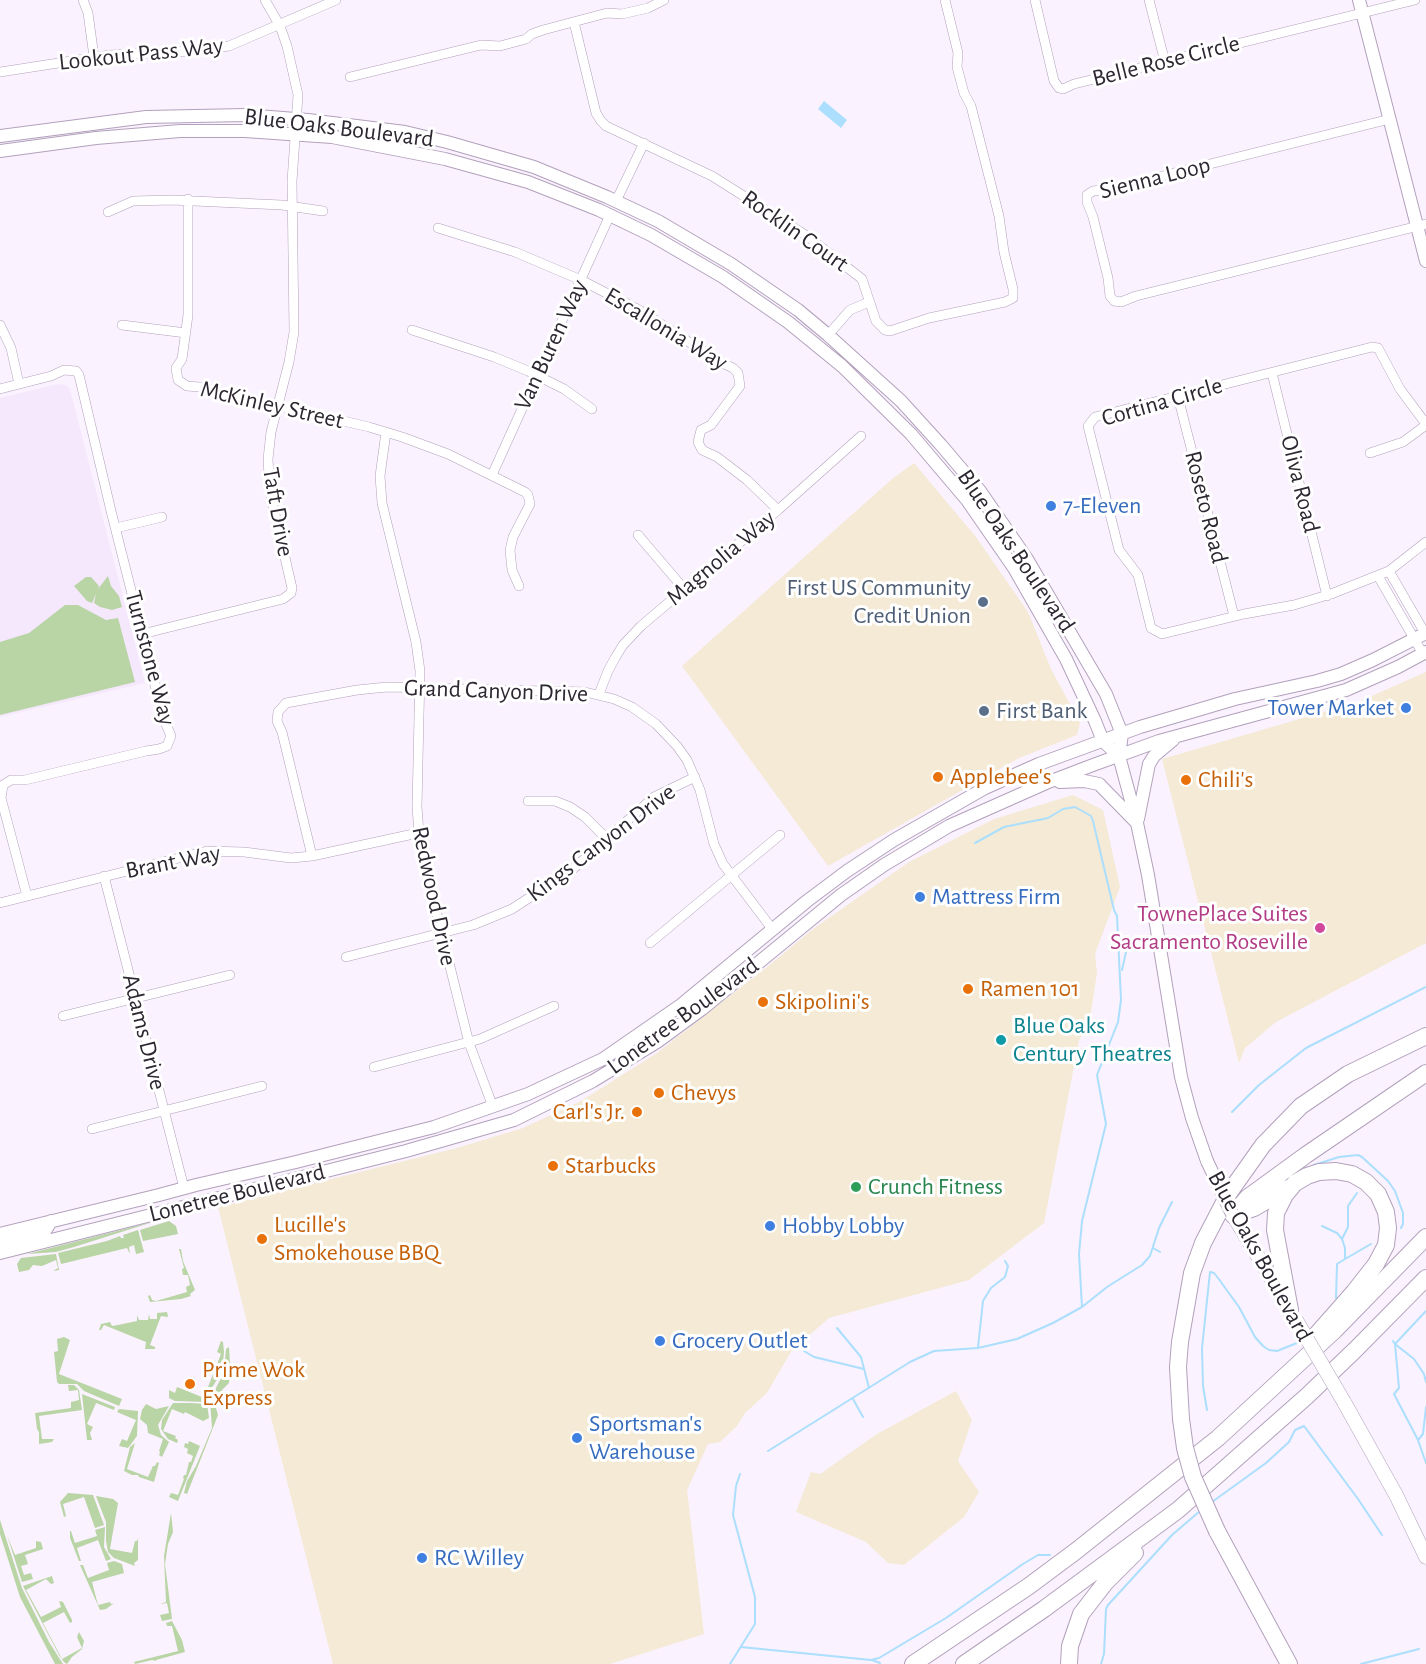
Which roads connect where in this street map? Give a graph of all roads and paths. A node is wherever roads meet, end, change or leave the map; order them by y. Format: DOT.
graph roads {
  1 [pos="83,0"];
  2 [pos="265,0"];
  3 [pos="336,0"];
  4 [pos="664,0"];
  5 [pos="945,0"];
  6 [pos="1035,0"];
  7 [pos="1149,0"];
  8 [pos="1359,0"];
  9 [pos="1415,0"];
  10 [pos="1362,13"];
  11 [pos="574,22"];
  12 [pos="280,26"];
  13 [pos="94,57"];
  14 [pos="1165,62"];
  15 [pos="0,72"];
  16 [pos="350,77"];
  17 [pos="297,119"];
  18 [pos="1390,119"];
  19 [pos="296,134"];
  20 [pos="0,136"];
  21 [pos="644,143"];
  22 [pos="0,151"];
  23 [pos="188,200"];
  24 [pos="616,201"];
  25 [pos="292,207"];
  26 [pos="323,211"];
  27 [pos="108,212"];
  28 [pos="610,215"];
  29 [pos="1421,225"];
  30 [pos="438,228"];
  31 [pos="1426,261"];
  32 [pos="581,280"];
  33 [pos="869,302"];
  34 [pos="0,325"];
  35 [pos="122,325"];
  36 [pos="412,330"];
  37 [pos="186,333"];
  38 [pos="828,334"];
  39 [pos="1272,374"];
  40 [pos="537,376"];
  41 [pos="19,384"];
  42 [pos="0,389"];
  43 [pos="1178,397"];
  44 [pos="277,407"];
  45 [pos="592,409"];
  46 [pos="1426,425"];
  47 [pos="386,432"];
  48 [pos="861,436"];
  49 [pos="1370,453"];
  50 [pos="492,475"];
  51 [pos="778,510"];
  52 [pos="162,517"];
  53 [pos="116,528"];
  54 [pos="638,535"];
  55 [pos="1426,542"];
  56 [pos="1389,571"];
  57 [pos="1378,576"];
  58 [pos="519,586"];
  59 [pos="685,590"];
  60 [pos="1327,596"];
  61 [pos="1234,616"];
  62 [pos="142,634"];
  63 [pos="1423,635"];
  64 [pos="1425,653"];
  65 [pos="420,687"];
  66 [pos="600,694"];
  67 [pos="1122,734"];
  68 [pos="1178,736"];
  69 [pos="1102,741"];
  70 [pos="1119,756"];
  71 [pos="695,777"];
  72 [pos="1046,783"];
  73 [pos="528,801"];
  74 [pos="1137,823"];
  75 [pos="418,833"];
  76 [pos="780,835"];
  77 [pos="608,840"];
  78 [pos="312,856"];
  79 [pos="104,876"];
  80 [pos="730,876"];
  81 [pos="27,896"];
  82 [pos="0,903"];
  83 [pos="773,930"];
  84 [pos="441,933"];
  85 [pos="784,941"];
  86 [pos="650,943"];
  87 [pos="346,957"];
  88 [pos="230,975"];
  89 [pos="136,999"];
  90 [pos="554,1006"];
  91 [pos="63,1016"];
  92 [pos="1426,1036"];
  93 [pos="469,1043"];
  94 [pos="374,1067"];
  95 [pos="1426,1073"];
  96 [pos="262,1086"];
  97 [pos="493,1107"];
  98 [pos="164,1111"];
  99 [pos="500,1125"];
  100 [pos="92,1129"];
  101 [pos="1295,1183"];
  102 [pos="184,1188"];
  103 [pos="187,1206"];
  104 [pos="1232,1215"];
  105 [pos="51,1221"];
  106 [pos="0,1234"];
  107 [pos="1426,1236"];
  108 [pos="1,1252"];
  109 [pos="1426,1278"];
  110 [pos="1293,1315"];
  111 [pos="1250,1408"];
  112 [pos="1179,1510"];
  113 [pos="1426,1557"];
  114 [pos="913,1664"];
  115 [pos="964,1664"];
  116 [pos="1069,1664"];
  117 [pos="1289,1664"];
  1 -- 13 [label="street"];
  2 -- 12 [label="street, Taft Drive"];
  3 -- 12 [label="street, Lookout Pass Way"];
  4 -- 11 [label="street"];
  5 -- 33 [label="street, Rocklin Court"];
  6 -- 14 [label="street, Belle Rose Circle"];
  7 -- 14 [label="street"];
  8 -- 10 [label="main road"];
  9 -- 10 [label="street, Belle Rose Circle"];
  10 -- 14 [label="street, Belle Rose Circle"];
  10 -- 18 [label="main road"];
  11 -- 16 [label="street"];
  11 -- 21 [label="street, Rocklin Court"];
  12 -- 13 [label="street, Lookout Pass Way"];
  12 -- 17 [label="street, Taft Drive"];
  13 -- 15 [label="street, Lookout Pass Way"];
  17 -- 19 [label="street, Taft Drive"];
  17 -- 20 [label="main road, Blue Oaks Boulevard"];
  17 -- 24 [label="main road, Blue Oaks Boulevard"];
  18 -- 29 [label="main road"];
  18 -- 29 [label="street, Sienna Loop"];
  19 -- 22 [label="main road, Blue Oaks Boulevard"];
  19 -- 25 [label="street, Taft Drive"];
  19 -- 28 [label="main road, Blue Oaks Boulevard"];
  21 -- 24 [label="street"];
  21 -- 33 [label="street, Rocklin Court"];
  23 -- 25 [label="street"];
  23 -- 27 [label="street"];
  23 -- 37 [label="street, McKinley Street"];
  24 -- 28 [label="main road"];
  24 -- 38 [label="main road, Blue Oaks Boulevard"];
  25 -- 26 [label="street"];
  25 -- 44 [label="street, Taft Drive"];
  28 -- 32 [label="street, Van Buren Way"];
  28 -- 69 [label="main road, Blue Oaks Boulevard"];
  29 -- 31 [label="main road"];
  30 -- 32 [label="street"];
  32 -- 40 [label="street, Van Buren Way"];
  32 -- 51 [label="street, Escallonia Way"];
  33 -- 38 [label="street"];
  34 -- 41 [label="street"];
  35 -- 37 [label="street"];
  36 -- 40 [label="street"];
  37 -- 44 [label="street, McKinley Street"];
  38 -- 67 [label="main road, Blue Oaks Boulevard"];
  39 -- 43 [label="street, Cortina Circle"];
  39 -- 46 [label="street, Cortina Circle"];
  39 -- 60 [label="street, Oliva Road"];
  40 -- 45 [label="street"];
  40 -- 50 [label="street, Van Buren Way"];
  41 -- 42 [label="street, Turnstone Way"];
  41 -- 53 [label="street, Turnstone Way"];
  43 -- 61 [label="street, Roseto Road"];
  43 -- 61 [label="street, Cortina Circle"];
  44 -- 47 [label="street, McKinley Street"];
  44 -- 62 [label="street, Taft Drive"];
  46 -- 49 [label="street"];
  47 -- 50 [label="street, McKinley Street"];
  47 -- 65 [label="street, Redwood Drive"];
  48 -- 51 [label="street, Magnolia Way"];
  50 -- 58 [label="street, McKinley Street"];
  51 -- 59 [label="street, Magnolia Way"];
  52 -- 53 [label="street"];
  53 -- 62 [label="street, Turnstone Way"];
  54 -- 59 [label="street"];
  55 -- 56 [label="street, Cortina Circle"];
  56 -- 57 [label="street, Cortina Circle"];
  56 -- 63 [label="street"];
  57 -- 60 [label="street, Cortina Circle"];
  57 -- 63 [label="street"];
  59 -- 66 [label="street, Magnolia Way"];
  60 -- 61 [label="street, Cortina Circle"];
  62 -- 81 [label="street, Turnstone Way"];
  63 -- 64 [label="street"];
  63 -- 67 [label="main road, Lonetree Boulevard"];
  64 -- 68 [label="main road, Lonetree Boulevard"];
  65 -- 66 [label="street, Grand Canyon Drive"];
  65 -- 75 [label="street, Redwood Drive"];
  65 -- 78 [label="street, Grand Canyon Drive"];
  66 -- 71 [label="street, Grand Canyon Drive"];
  67 -- 69 [label="main road, Lonetree Boulevard"];
  67 -- 70 [label="main road, Blue Oaks Boulevard"];
  68 -- 70 [label="main road, Lonetree Boulevard"];
  68 -- 74 [label="main road"];
  69 -- 70 [label="main road, Blue Oaks Boulevard"];
  69 -- 83 [label="main road, Lonetree Boulevard"];
  70 -- 72 [label="main road, Lonetree Boulevard"];
  70 -- 74 [label="main road, Blue Oaks Boulevard"];
  71 -- 77 [label="street, Kings Canyon Drive"];
  71 -- 80 [label="street, Grand Canyon Drive"];
  72 -- 74 [label="main road"];
  72 -- 85 [label="main road, Lonetree Boulevard"];
  73 -- 77 [label="street"];
  74 -- 104 [label="main road, Blue Oaks Boulevard, bridge"];
  75 -- 78 [label="street, Brant Way"];
  75 -- 84 [label="street, Redwood Drive"];
  76 -- 80 [label="street"];
  77 -- 84 [label="street, Kings Canyon Drive"];
  78 -- 79 [label="street, Brant Way"];
  79 -- 81 [label="street, Brant Way"];
  79 -- 89 [label="street, Adams Drive"];
  80 -- 83 [label="street, Grand Canyon Drive"];
  80 -- 86 [label="street"];
  81 -- 82 [label="street, Brant Way"];
  83 -- 85 [label="main road"];
  83 -- 97 [label="main road, Lonetree Boulevard"];
  84 -- 87 [label="street, Kings Canyon Drive"];
  84 -- 93 [label="street, Redwood Drive"];
  85 -- 99 [label="main road, Lonetree Boulevard"];
  88 -- 89 [label="street"];
  89 -- 91 [label="street"];
  89 -- 98 [label="street, Adams Drive"];
  90 -- 93 [label="street"];
  92 -- 117 [label="highway, bridge"];
  93 -- 94 [label="street"];
  93 -- 97 [label="street, Redwood Drive"];
  95 -- 104 [label="highway"];
  96 -- 98 [label="street"];
  97 -- 99 [label="main road"];
  97 -- 102 [label="main road, Lonetree Boulevard"];
  98 -- 100 [label="street"];
  98 -- 102 [label="street, Adams Drive"];
  99 -- 103 [label="main road, Lonetree Boulevard"];
  101 -- 104 [label="highway"];
  101 -- 110 [label="highway"];
  101 -- 111 [label="highway"];
  102 -- 103 [label="main road"];
  102 -- 105 [label="main road, Lonetree Boulevard"];
  103 -- 108 [label="main road, Lonetree Boulevard"];
  104 -- 110 [label="main road, Blue Oaks Boulevard"];
  105 -- 106 [label="main road, Lonetree Boulevard"];
  105 -- 108 [label="main road, Lonetree Boulevard"];
  107 -- 111 [label="highway"];
  109 -- 112 [label="highway"];
  110 -- 113 [label="main road, Blue Oaks Boulevard, bridge"];
  111 -- 114 [label="highway"];
  112 -- 115 [label="highway"];
  112 -- 116 [label="highway"];
}
